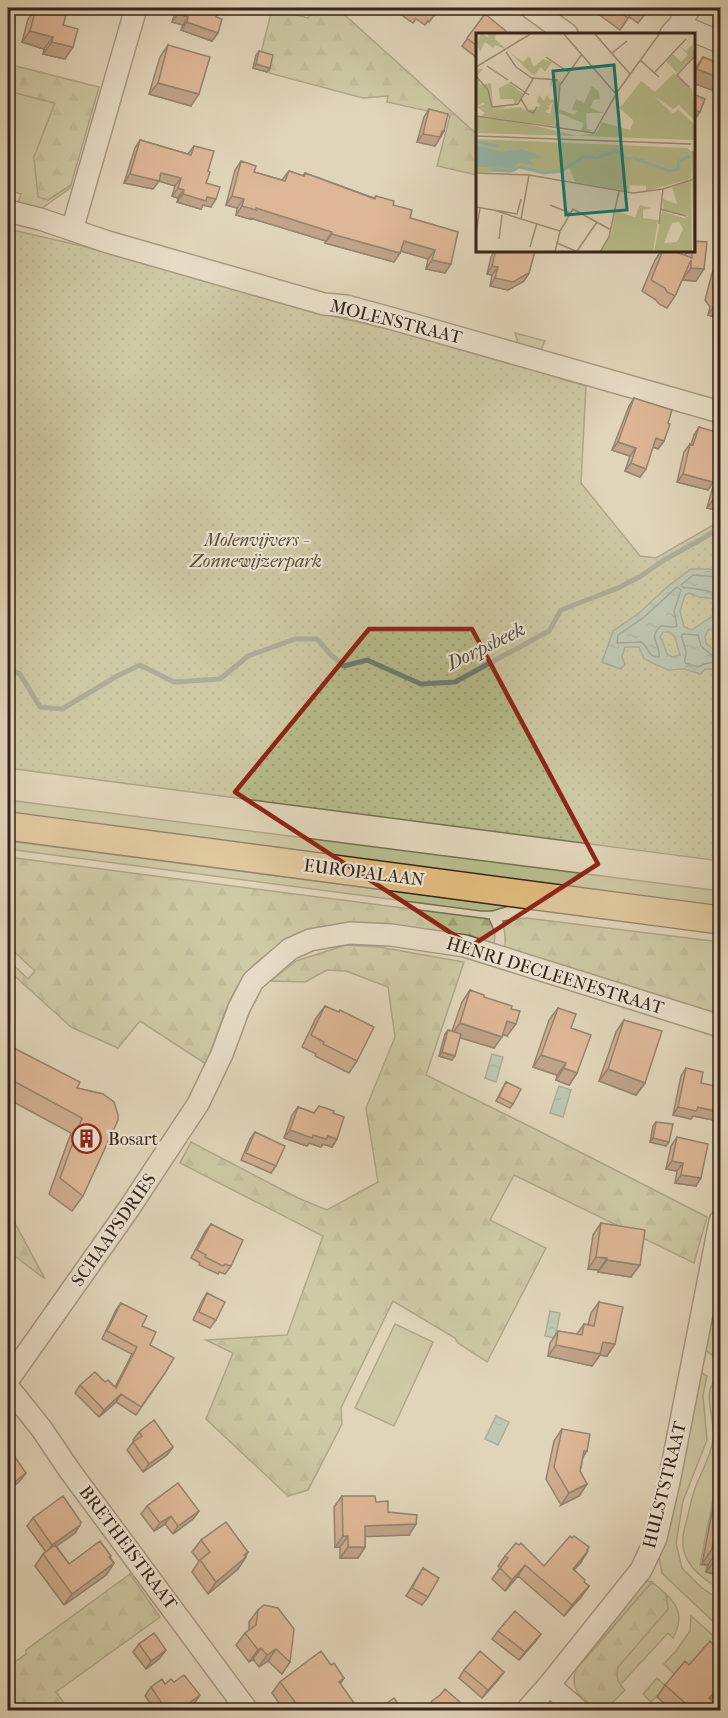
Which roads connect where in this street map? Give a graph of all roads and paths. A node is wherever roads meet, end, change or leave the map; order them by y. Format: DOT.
graph roads {
  1 [pos="136,8"];
  2 [pos="531,8"];
  3 [pos="680,22"];
  4 [pos="566,33"];
  5 [pos="720,42"];
  6 [pos="8,211"];
  7 [pos="72,230"];
  8 [pos="720,412"];
  9 [pos="8,826"];
  10 [pos="720,920"];
  11 [pos="239,1008"];
  12 [pos="720,1026"];
  13 [pos="720,1221"];
  14 [pos="8,1380"];
  15 [pos="8,1387"];
  16 [pos="549,1685"];
  17 [pos="247,1710"];
  18 [pos="527,1710"];
  19 [pos="578,1710"];
  1 -- 7 [label="street"];
  2 -- 4 [label="street"];
  3 -- 5 [label="street"];
  6 -- 7 [label="street, MOLENSTRAAT"];
  7 -- 8 [label="street, MOLENSTRAAT"];
  9 -- 10 [label="main road, EUROPALAAN"];
  11 -- 12 [label="street, HENRI DECLEENESTRAAT"];
  11 -- 14 [label="street, SCHAAPSDRIES"];
  13 -- 16 [label="street, HULSTSTRAAT"];
  15 -- 17 [label="street, BRETHEISTRAAT"];
  16 -- 18 [label="street, HULSTSTRAAT"];
  16 -- 19 [label="street"];
}
